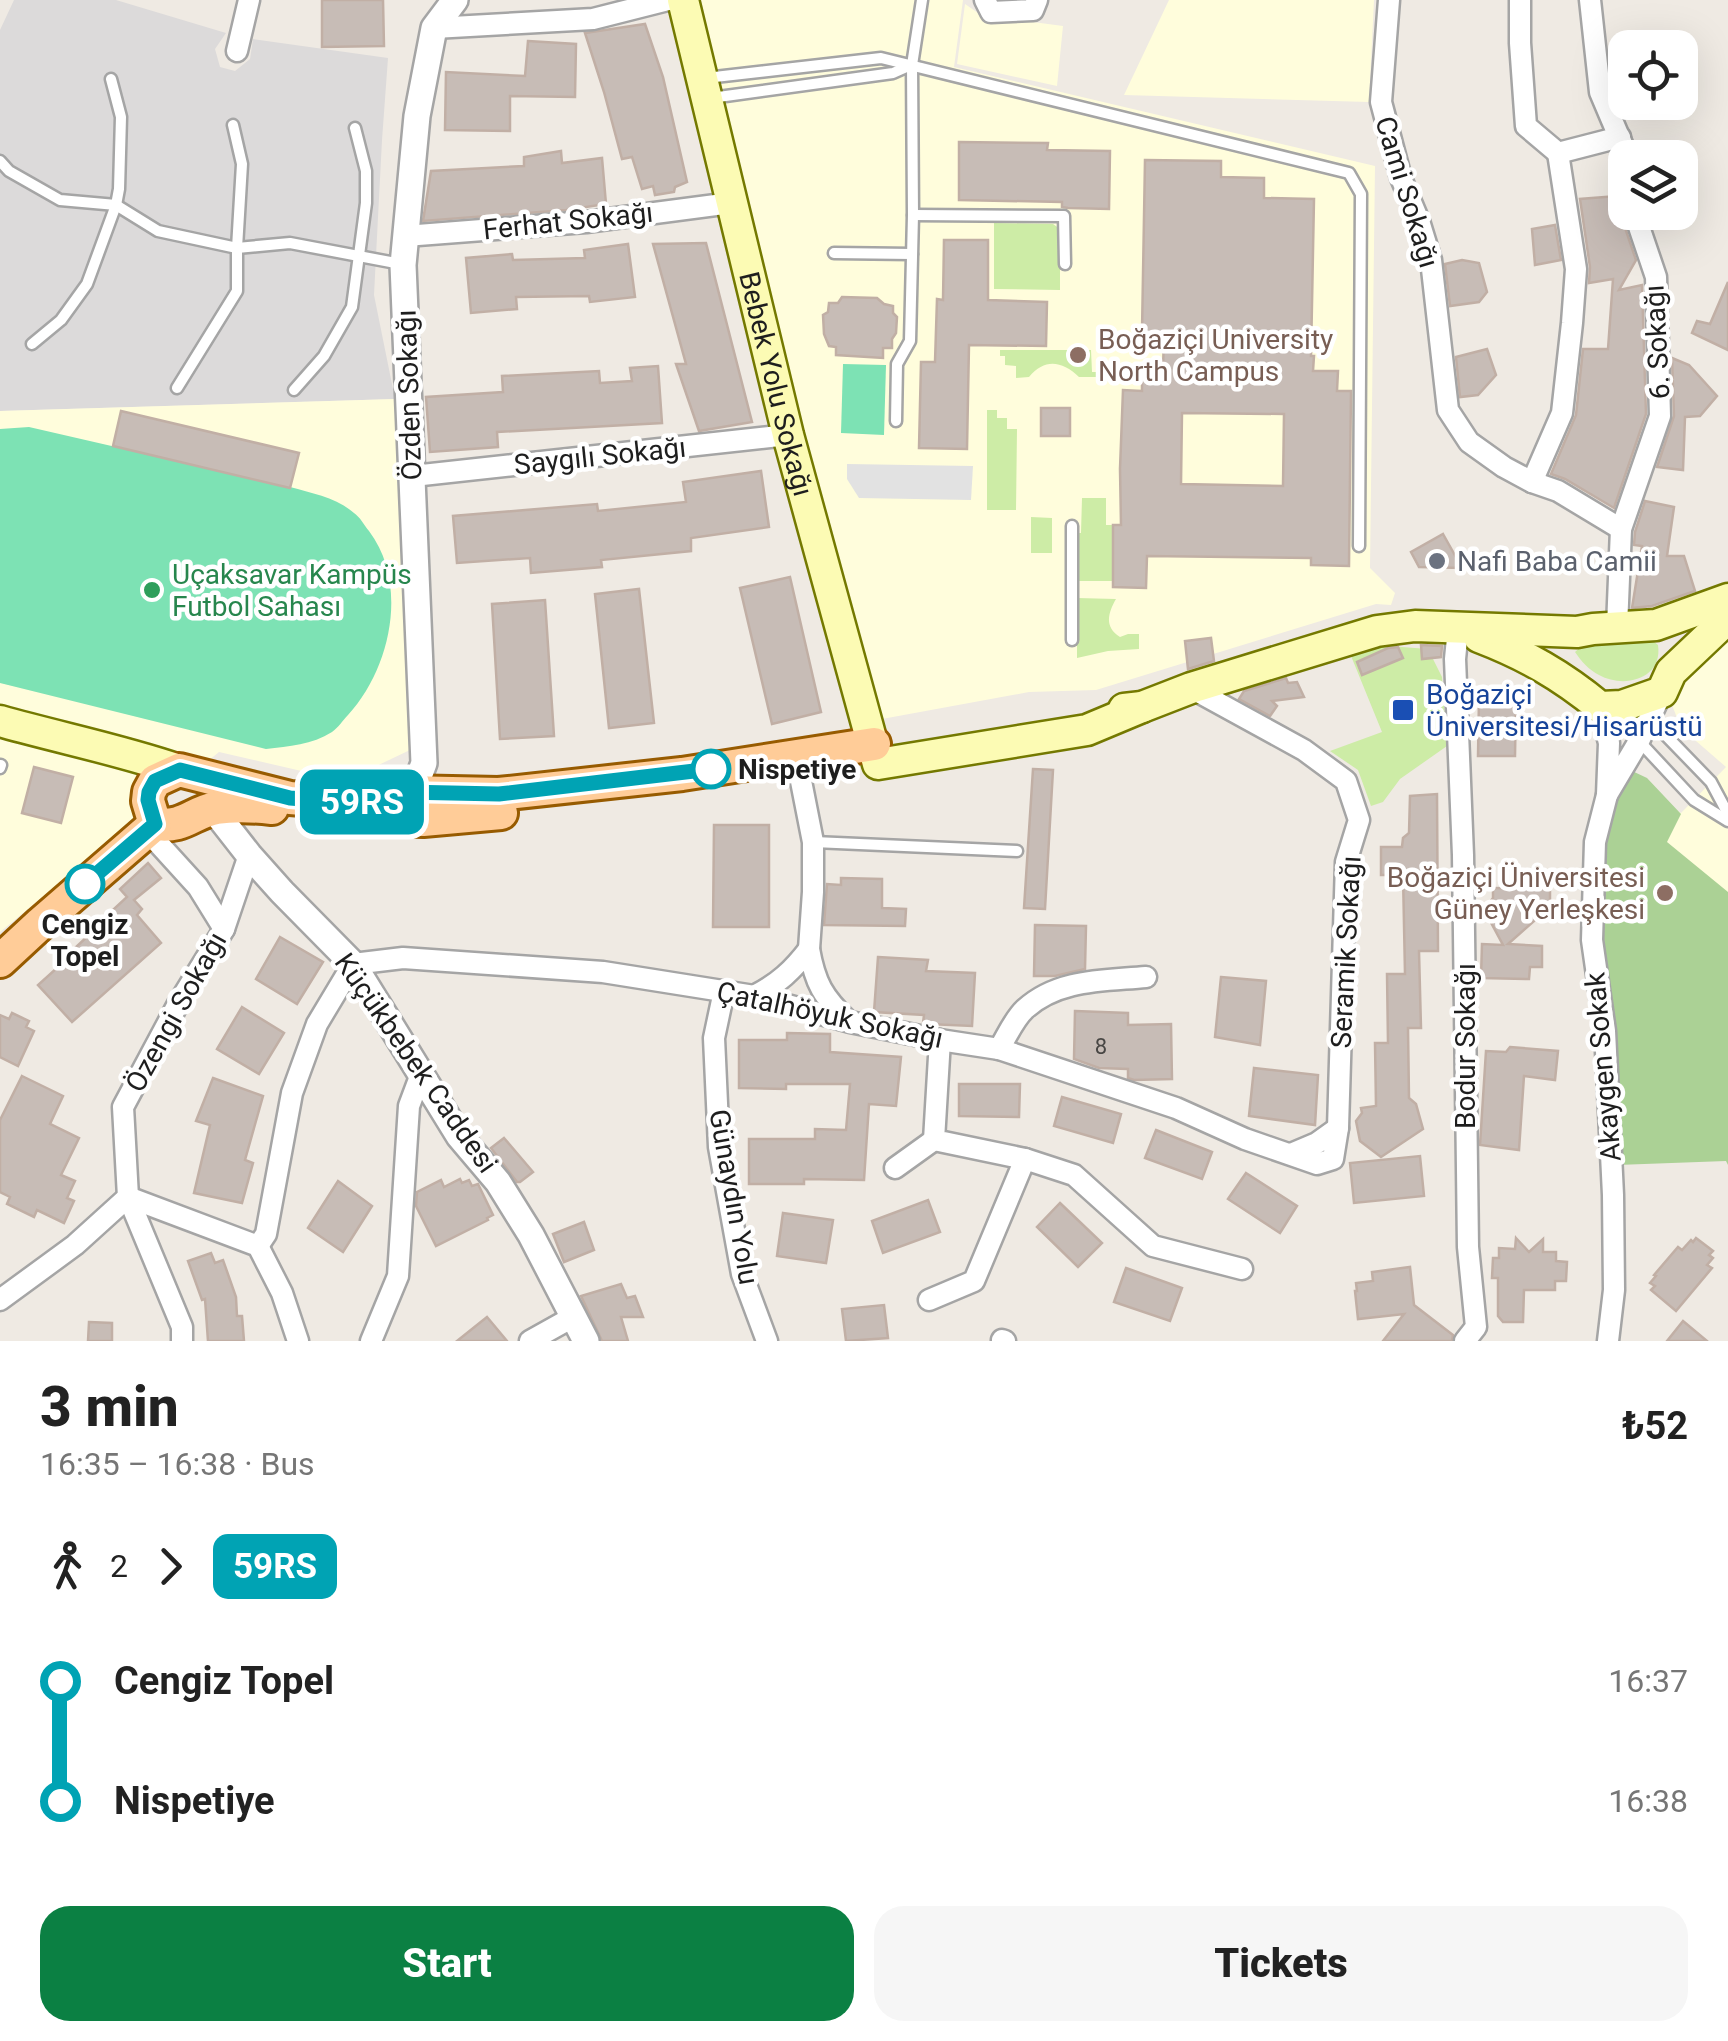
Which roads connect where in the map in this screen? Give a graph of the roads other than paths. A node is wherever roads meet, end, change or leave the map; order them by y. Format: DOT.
graph roads {
  1 [pos="249,0"];
  2 [pos="455,0"];
  3 [pos="668,0"];
  4 [pos="683,0"];
  5 [pos="922,0"];
  6 [pos="985,0"];
  7 [pos="1037,0"];
  8 [pos="1388,0"];
  9 [pos="1520,0"];
  10 [pos="1590,0"];
  11 [pos="434,28"];
  12 [pos="237,51"];
  13 [pos="912,65"];
  14 [pos="111,79"];
  15 [pos="703,89"];
  16 [pos="233,124"];
  17 [pos="355,128"];
  18 [pos="1620,136"];
  19 [pos="1621,140"];
  20 [pos="1558,153"];
  21 [pos="0,161"];
  22 [pos="731,203"];
  23 [pos="116,205"];
  24 [pos="913,215"];
  25 [pos="1640,230"];
  26 [pos="404,236"];
  27 [pos="236,248"];
  28 [pos="834,253"];
  29 [pos="912,254"];
  30 [pos="360,257"];
  31 [pos="1065,264"];
  32 [pos="403,265"];
  33 [pos="32,344"];
  34 [pos="177,388"];
  35 [pos="294,390"];
  36 [pos="896,421"];
  37 [pos="788,435"];
  38 [pos="413,476"];
  39 [pos="1532,482"];
  40 [pos="1072,526"];
  41 [pos="1621,528"];
  42 [pos="1360,546"];
  43 [pos="1728,599"];
  44 [pos="1728,618"];
  45 [pos="1656,625"];
  46 [pos="1617,627"];
  47 [pos="1458,628"];
  48 [pos="1577,632"];
  49 [pos="1072,640"];
  50 [pos="1566,679"];
  51 [pos="1191,688"];
  52 [pos="1661,694"];
  53 [pos="1600,707"];
  54 [pos="0,720"];
  55 [pos="69,741"];
  56 [pos="1639,741"];
  57 [pos="876,754"];
  58 [pos="190,772"];
  59 [pos="800,776"];
  60 [pos="404,792"];
  61 [pos="1607,795"];
  62 [pos="212,809"];
  63 [pos="151,816"];
  64 [pos="1728,818"];
  65 [pos="813,842"];
  66 [pos="1017,851"];
  67 [pos="249,855"];
  68 [pos="224,929"];
  69 [pos="808,949"];
  70 [pos="0,961"];
  71 [pos="353,964"];
  72 [pos="1146,977"];
  73 [pos="724,990"];
  74 [pos="754,996"];
  75 [pos="850,1022"];
  76 [pos="940,1040"];
  77 [pos="999,1049"];
  78 [pos="422,1074"];
  79 [pos="934,1140"];
  80 [pos="1290,1154"];
  81 [pos="1024,1159"];
  82 [pos="896,1168"];
  83 [pos="128,1197"];
  84 [pos="258,1246"];
  85 [pos="1242,1269"];
  86 [pos="0,1300"];
  87 [pos="929,1300"];
  88 [pos="573,1317"];
  89 [pos="182,1341"];
  90 [pos="298,1341"];
  91 [pos="372,1341"];
  92 [pos="530,1341"];
  93 [pos="586,1341"];
  94 [pos="767,1341"];
  95 [pos="1465,1341"];
  96 [pos="1608,1341"];
  1 -- 12 [label="street"];
  2 -- 11 [label="street, Özden Sokağı"];
  3 -- 11 [label="street"];
  4 -- 15 [label="main road, Bebek Yolu Sokağı"];
  5 -- 13 [label="lane"];
  6 -- 7 [label="street"];
  8 -- 39 [label="street, Cami Sokağı"];
  9 -- 20 [label="street"];
  10 -- 18 [label="street"];
  11 -- 26 [label="street, Özden Sokağı"];
  13 -- 15 [label="lane"];
  13 -- 15 [label="lane"];
  13 -- 24 [label="lane"];
  13 -- 42 [label="lane"];
  14 -- 23 [label="lane"];
  15 -- 22 [label="main road, Bebek Yolu Sokağı"];
  16 -- 27 [label="lane"];
  17 -- 30 [label="lane"];
  18 -- 19 [label="street"];
  18 -- 20 [label="street"];
  20 -- 39 [label="street"];
  21 -- 23 [label="lane"];
  22 -- 26 [label="street, Ferhat Sokağı"];
  22 -- 37 [label="main road, Bebek Yolu Sokağı"];
  23 -- 27 [label="lane"];
  23 -- 33 [label="lane"];
  24 -- 29 [label="lane"];
  24 -- 31 [label="lane"];
  25 -- 41 [label="street, 6. Sokağı"];
  26 -- 32 [label="street, Özden Sokağı"];
  27 -- 30 [label="lane"];
  27 -- 34 [label="lane"];
  28 -- 29 [label="lane"];
  29 -- 36 [label="lane"];
  30 -- 32 [label="lane"];
  30 -- 35 [label="lane"];
  32 -- 38 [label="street, Özden Sokağı"];
  37 -- 38 [label="street, Saygılı Sokağı"];
  37 -- 57 [label="main road, Bebek Yolu Sokağı"];
  38 -- 60 [label="street, Özden Sokağı"];
  39 -- 41 [label="street, Cami Sokağı"];
  40 -- 49 [label="lane"];
  41 -- 46 [label="street, 6. Sokağı"];
  43 -- 45 [label="main road"];
  44 -- 52 [label="main road"];
  45 -- 46 [label="main road"];
  45 -- 52 [label="main road"];
  46 -- 48 [label="main road"];
  47 -- 48 [label="main road"];
  47 -- 50 [label="main road"];
  47 -- 51 [label="main road"];
  47 -- 95 [label="street, Bodur Sokağı"];
  48 -- 50 [label="main road"];
  50 -- 53 [label="main road"];
  51 -- 57 [label="main road"];
  51 -- 80 [label="street, Seramik Sokağı"];
  52 -- 53 [label="main road"];
  52 -- 56 [label="street"];
  52 -- 64 [label="lane"];
  53 -- 56 [label="lane"];
  53 -- 61 [label="street"];
  54 -- 55 [label="main road"];
  55 -- 58 [label="main road"];
  55 -- 63 [label="main road"];
  56 -- 61 [label="street"];
  56 -- 64 [label="lane"];
  57 -- 59 [label="main road"];
  57 -- 60 [label="main road"];
  58 -- 60 [label="main road"];
  58 -- 62 [label="main road"];
  58 -- 63 [label="main road"];
  59 -- 62 [label="main road"];
  59 -- 65 [label="street"];
  61 -- 96 [label="street, Akaygen Sokak"];
  62 -- 63 [label="main road"];
  62 -- 67 [label="street, Küçükbebek Caddesi"];
  63 -- 68 [label="street"];
  63 -- 70 [label="main road"];
  65 -- 66 [label="lane"];
  65 -- 69 [label="street"];
  67 -- 68 [label="street, Özengi Sokağı"];
  67 -- 71 [label="street, Küçükbebek Caddesi"];
  68 -- 83 [label="street, Özengi Sokağı"];
  69 -- 74 [label="street"];
  69 -- 75 [label="street"];
  71 -- 73 [label="street, Çatalhöyuk Sokağı"];
  71 -- 78 [label="street, Küçükbebek Caddesi"];
  71 -- 84 [label="street"];
  72 -- 77 [label="street"];
  73 -- 74 [label="street, Çatalhöyuk Sokağı"];
  73 -- 94 [label="street, Günaydın Yolu"];
  74 -- 75 [label="street, Çatalhöyuk Sokağı"];
  75 -- 76 [label="street, Çatalhöyuk Sokağı"];
  76 -- 77 [label="street, Çatalhöyuk Sokağı"];
  76 -- 79 [label="street"];
  77 -- 80 [label="street, Çatalhöyuk Sokağı"];
  78 -- 88 [label="street, Küçükbebek Caddesi"];
  78 -- 91 [label="street"];
  79 -- 81 [label="street"];
  79 -- 82 [label="street"];
  81 -- 85 [label="street"];
  81 -- 87 [label="street"];
  83 -- 84 [label="street"];
  83 -- 86 [label="street"];
  83 -- 89 [label="street, Özengi Sokağı"];
  84 -- 90 [label="street"];
  88 -- 92 [label="street"];
  88 -- 93 [label="street, Küçükbebek Caddesi"];
}
